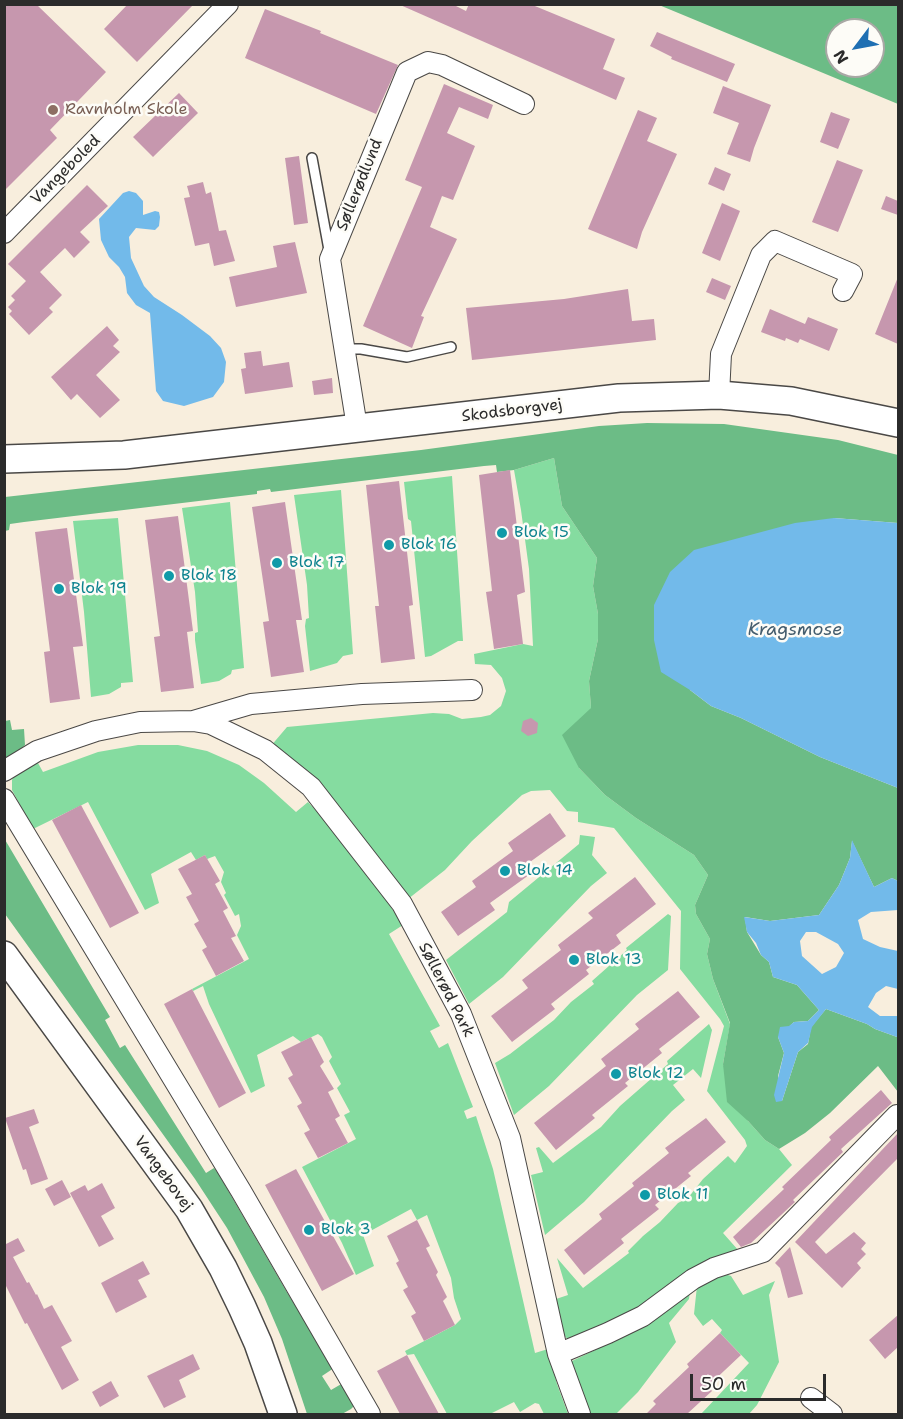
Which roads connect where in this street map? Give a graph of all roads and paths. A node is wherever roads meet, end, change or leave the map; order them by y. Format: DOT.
graph roads {
  1 [pos="228,4"];
  2 [pos="524,104"];
  3 [pos="312,158"];
  4 [pos="4,232"];
  5 [pos="330,259"];
  6 [pos="843,291"];
  7 [pos="451,347"];
  8 [pos="345,349"];
  9 [pos="719,395"];
  10 [pos="898,423"];
  11 [pos="357,427"];
  12 [pos="124,455"];
  13 [pos="4,459"];
  14 [pos="4,476"];
  15 [pos="472,690"];
  16 [pos="193,721"];
  17 [pos="4,771"];
  18 [pos="4,799"];
  19 [pos="4,955"];
  20 [pos="897,1115"];
  21 [pos="558,1354"];
  22 [pos="811,1398"];
  23 [pos="283,1414"];
  24 [pos="370,1414"];
  25 [pos="580,1414"];
  26 [pos="832,1414"];
  1 -- 4 [label="street, Vangeboled"];
  2 -- 5 [label="street, Søllerødlund"];
  3 -- 5 [label="lane"];
  5 -- 8 [label="street"];
  6 -- 9 [label="street"];
  7 -- 8 [label="lane"];
  8 -- 11 [label="street"];
  9 -- 10 [label="street, Skodsborgvej"];
  9 -- 11 [label="street, Skodsborgvej"];
  11 -- 12 [label="street, Skodsborgvej"];
  12 -- 13 [label="street, Skodsborgvej"];
  12 -- 14 [label="street, Skodsborgvej"];
  15 -- 16 [label="street, Søllerød Park"];
  16 -- 17 [label="street, Søllerød Park"];
  16 -- 21 [label="street, Søllerød Park"];
  18 -- 24 [label="street"];
  19 -- 23 [label="street, Vangebovej"];
  20 -- 21 [label="street"];
  21 -- 25 [label="street, Søllerød Park"];
  22 -- 26 [label="street"];
}
